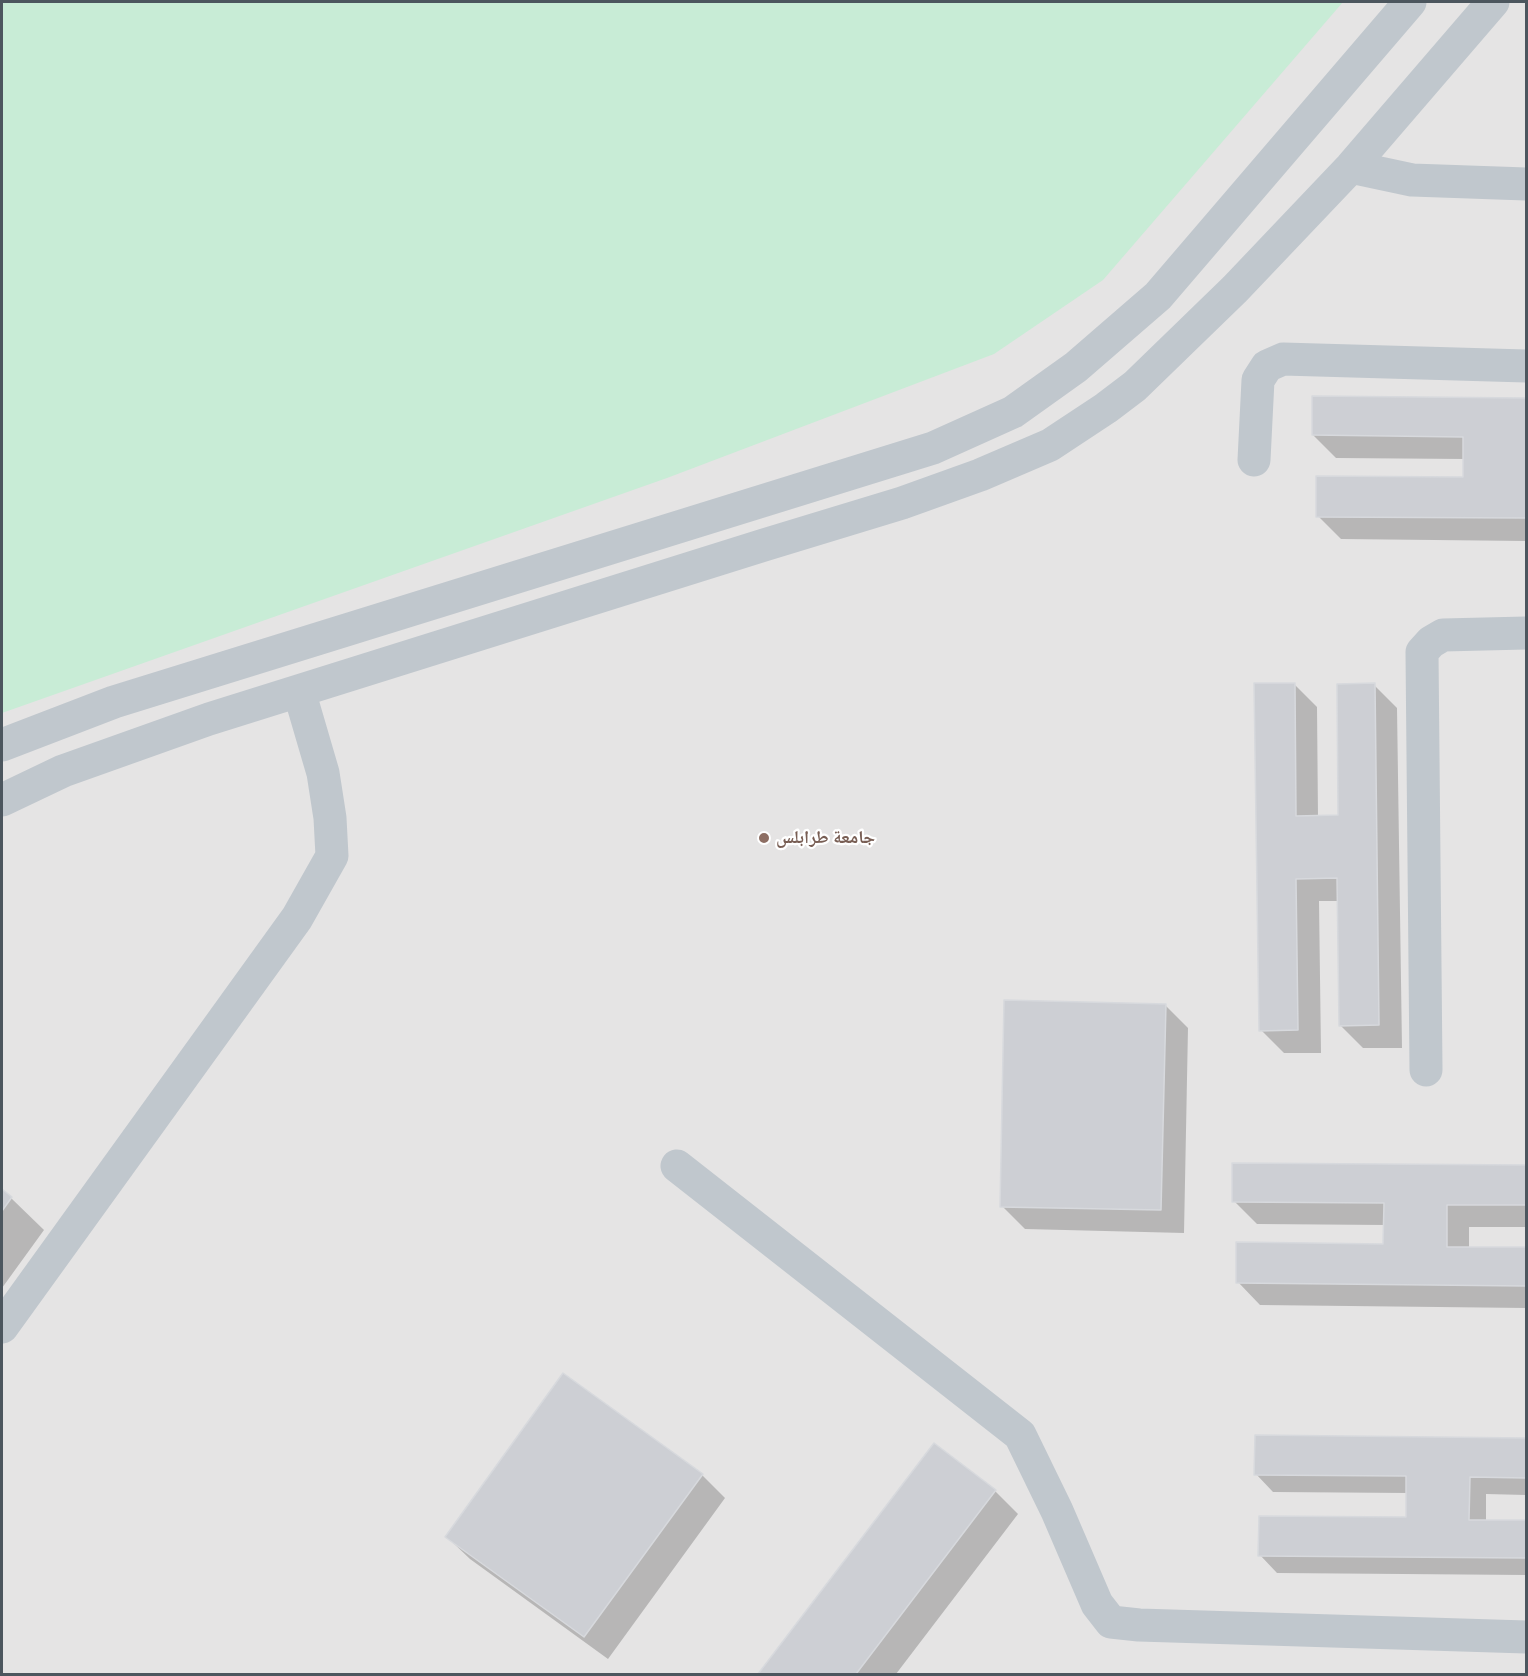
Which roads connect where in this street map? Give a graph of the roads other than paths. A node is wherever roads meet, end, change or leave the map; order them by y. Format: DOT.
graph roads {
  1 [pos="1410,2"];
  2 [pos="1493,2"];
  3 [pos="1351,167"];
  4 [pos="1527,184"];
  5 [pos="1527,366"];
  6 [pos="1076,367"];
  7 [pos="1106,408"];
  8 [pos="1254,460"];
  9 [pos="1527,633"];
  10 [pos="299,691"];
  11 [pos="2,745"];
  12 [pos="2,800"];
  13 [pos="1426,1070"];
  14 [pos="677,1166"];
  15 [pos="2,1327"];
  16 [pos="1527,1637"];
  1 -- 6 [label="street"];
  2 -- 3 [label="street"];
  3 -- 4 [label="street"];
  3 -- 7 [label="street"];
  5 -- 8 [label="street"];
  6 -- 7 [label="street"];
  6 -- 11 [label="street"];
  7 -- 10 [label="street"];
  9 -- 13 [label="street"];
  10 -- 12 [label="street"];
  10 -- 15 [label="street"];
  14 -- 16 [label="street"];
}
